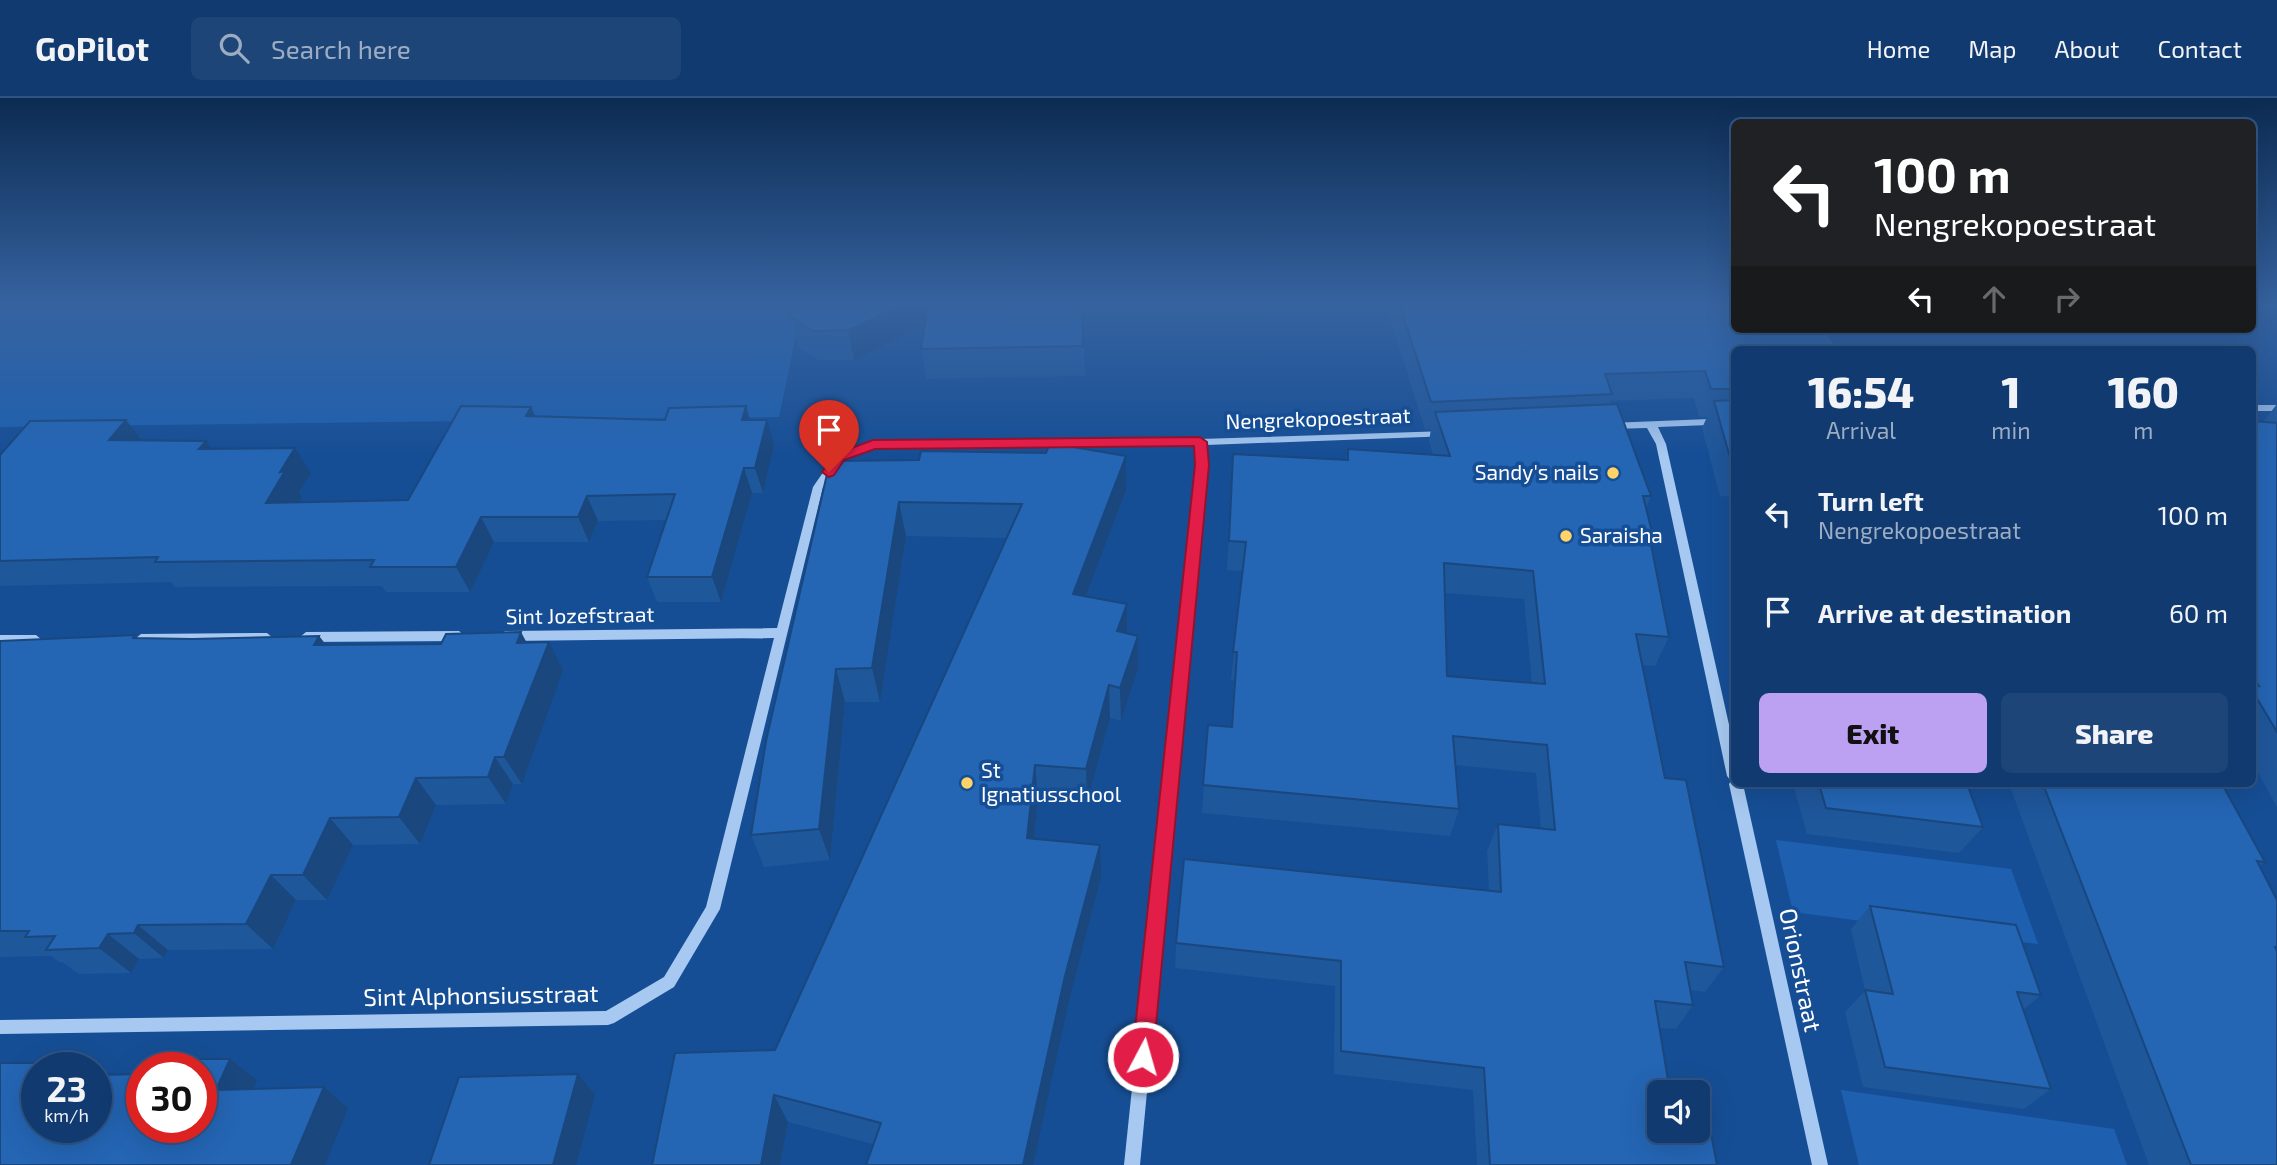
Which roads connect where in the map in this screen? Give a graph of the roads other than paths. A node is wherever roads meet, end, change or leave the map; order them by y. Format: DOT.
graph roads {
  1 [pos="2256,408"];
  2 [pos="2277,408"];
  3 [pos="1731,421"];
  4 [pos="1650,423"];
  5 [pos="1596,426"];
  6 [pos="1461,433"];
  7 [pos="1200,442"];
  8 [pos="781,633"];
  9 [pos="474,636"];
  10 [pos="488,636"];
  11 [pos="279,638"];
  12 [pos="293,638"];
  13 [pos="126,639"];
  14 [pos="0,640"];
  15 [pos="56,640"];
  16 [pos="1731,762"];
  17 [pos="1737,787"];
  18 [pos="0,1027"];
  19 [pos="1132,1165"];
  20 [pos="1820,1165"];
  1 -- 2 [label="street"];
  3 -- 4 [label="street"];
  4 -- 5 [label="street"];
  4 -- 16 [label="street"];
  6 -- 7 [label="street, Nengrekopoestraat"];
  7 -- 8 [label="street, Nengrekopoestraat"];
  7 -- 19 [label="street"];
  8 -- 10 [label="street, Sint Jozefstraat"];
  8 -- 18 [label="street, Sint Alphonsiusstraat"];
  9 -- 12 [label="street"];
  11 -- 13 [label="street"];
  14 -- 15 [label="street"];
  17 -- 20 [label="street, Orionstraat"];
}
